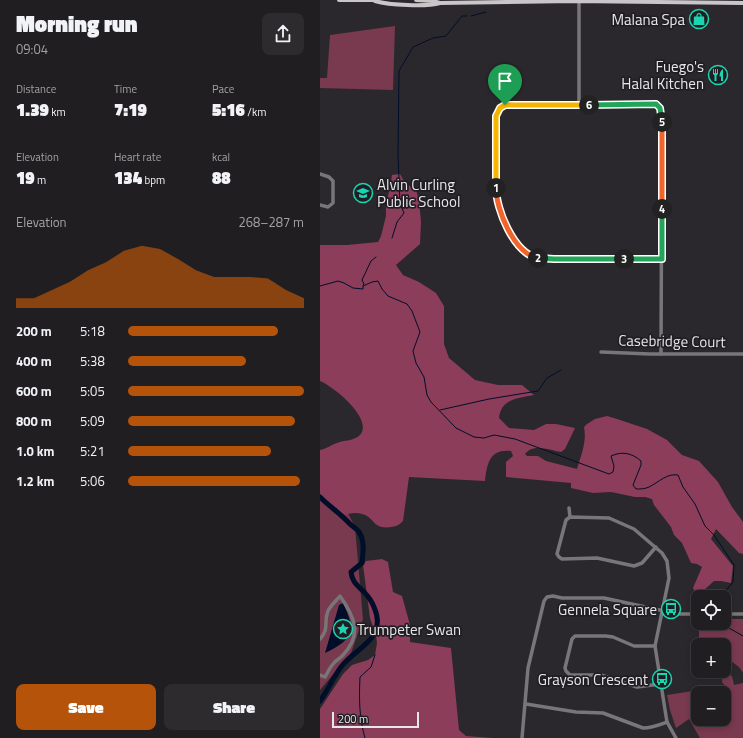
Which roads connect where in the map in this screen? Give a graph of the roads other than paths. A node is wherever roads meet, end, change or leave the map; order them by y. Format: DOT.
graph roads {
  1 [pos="339,0"];
  2 [pos="376,0"];
  3 [pos="416,0"];
  4 [pos="579,1"];
  5 [pos="440,3"];
  6 [pos="743,3"];
  7 [pos="579,105"];
  8 [pos="320,174"];
  9 [pos="320,205"];
  10 [pos="662,259"];
  11 [pos="601,352"];
  12 [pos="661,354"];
  13 [pos="743,354"];
  14 [pos="569,508"];
  15 [pos="570,517"];
  16 [pos="656,547"];
  17 [pos="662,610"];
  18 [pos="691,614"];
  19 [pos="731,614"];
  20 [pos="743,614"];
  21 [pos="320,639"];
  22 [pos="655,646"];
  23 [pos="320,675"];
  24 [pos="660,684"];
  25 [pos="526,704"];
  26 [pos="667,722"];
  27 [pos="522,738"];
  28 [pos="676,738"];
  1 -- 2 [label="main road"];
  2 -- 5 [label="main road"];
  3 -- 5 [label="main road"];
  4 -- 5 [label="main road"];
  4 -- 6 [label="main road"];
  4 -- 7 [label="street"];
  7 -- 10 [label="street"];
  7 -- 10 [label="street"];
  8 -- 9 [label="street"];
  10 -- 12 [label="street"];
  11 -- 12 [label="street, Casebridge Court"];
  12 -- 13 [label="street, Casebridge Court"];
  14 -- 15 [label="street"];
  15 -- 16 [label="street"];
  15 -- 16 [label="street"];
  16 -- 17 [label="street"];
  17 -- 18 [label="street"];
  17 -- 22 [label="street"];
  17 -- 25 [label="street"];
  19 -- 20 [label="street"];
  21 -- 23 [label="street"];
  22 -- 24 [label="street"];
  22 -- 24 [label="street"];
  24 -- 26 [label="street"];
  25 -- 26 [label="street"];
  25 -- 27 [label="street"];
  26 -- 28 [label="street"];
}
